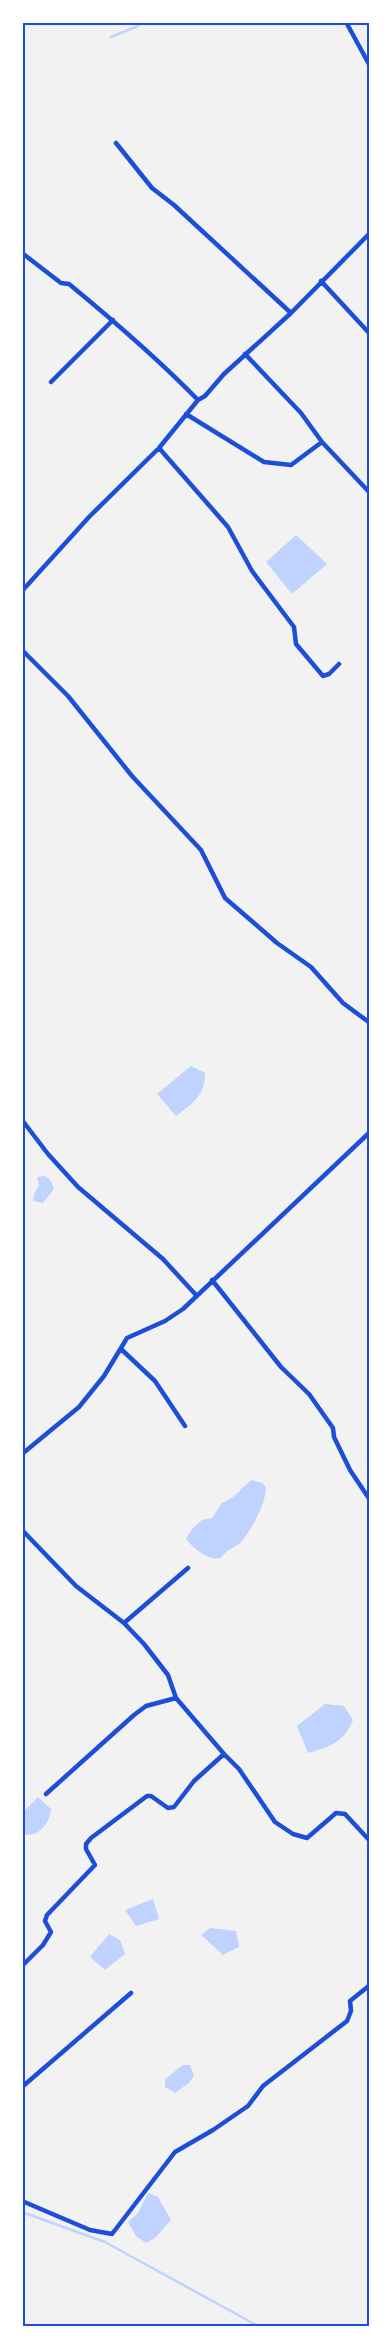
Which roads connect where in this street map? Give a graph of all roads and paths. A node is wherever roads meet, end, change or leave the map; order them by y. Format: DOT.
graph roads {
  1 [pos="346,22"];
  2 [pos="370,66"];
  3 [pos="116,142"];
  4 [pos="370,233"];
  5 [pos="22,253"];
  6 [pos="321,281"];
  7 [pos="292,313"];
  8 [pos="113,320"];
  9 [pos="370,334"];
  10 [pos="245,354"];
  11 [pos="51,382"];
  12 [pos="198,400"];
  13 [pos="186,414"];
  14 [pos="322,442"];
  15 [pos="159,448"];
  16 [pos="370,494"];
  17 [pos="22,591"];
  18 [pos="22,650"];
  19 [pos="340,664"];
  20 [pos="370,1023"];
  21 [pos="22,1120"];
  22 [pos="370,1132"];
  23 [pos="212,1280"];
  24 [pos="196,1295"];
  25 [pos="120,1349"];
  26 [pos="185,1426"];
  27 [pos="22,1454"];
  28 [pos="370,1500"];
  29 [pos="22,1530"];
  30 [pos="188,1568"];
  31 [pos="124,1623"];
  32 [pos="176,1698"];
  33 [pos="224,1754"];
  34 [pos="46,1794"];
  35 [pos="370,1841"];
  36 [pos="22,1966"];
  37 [pos="370,1985"];
  38 [pos="131,1993"];
  39 [pos="22,2087"];
  40 [pos="22,2201"];
  1 -- 2 [label="street"];
  3 -- 7 [label="street"];
  4 -- 6 [label="street"];
  5 -- 8 [label="street"];
  6 -- 7 [label="street"];
  6 -- 9 [label="street"];
  7 -- 10 [label="street"];
  8 -- 11 [label="street"];
  8 -- 12 [label="street"];
  10 -- 12 [label="street"];
  10 -- 14 [label="street"];
  12 -- 13 [label="street"];
  13 -- 14 [label="street"];
  13 -- 15 [label="street"];
  14 -- 16 [label="street"];
  15 -- 17 [label="street"];
  15 -- 19 [label="street"];
  18 -- 20 [label="street"];
  21 -- 24 [label="street"];
  22 -- 23 [label="street"];
  23 -- 24 [label="street"];
  23 -- 28 [label="street"];
  24 -- 25 [label="street"];
  25 -- 26 [label="street"];
  25 -- 27 [label="street"];
  29 -- 31 [label="street"];
  30 -- 31 [label="street"];
  31 -- 32 [label="street"];
  32 -- 33 [label="street"];
  32 -- 34 [label="street"];
  33 -- 35 [label="street"];
  33 -- 36 [label="street"];
  37 -- 40 [label="street"];
  38 -- 39 [label="street"];
}
